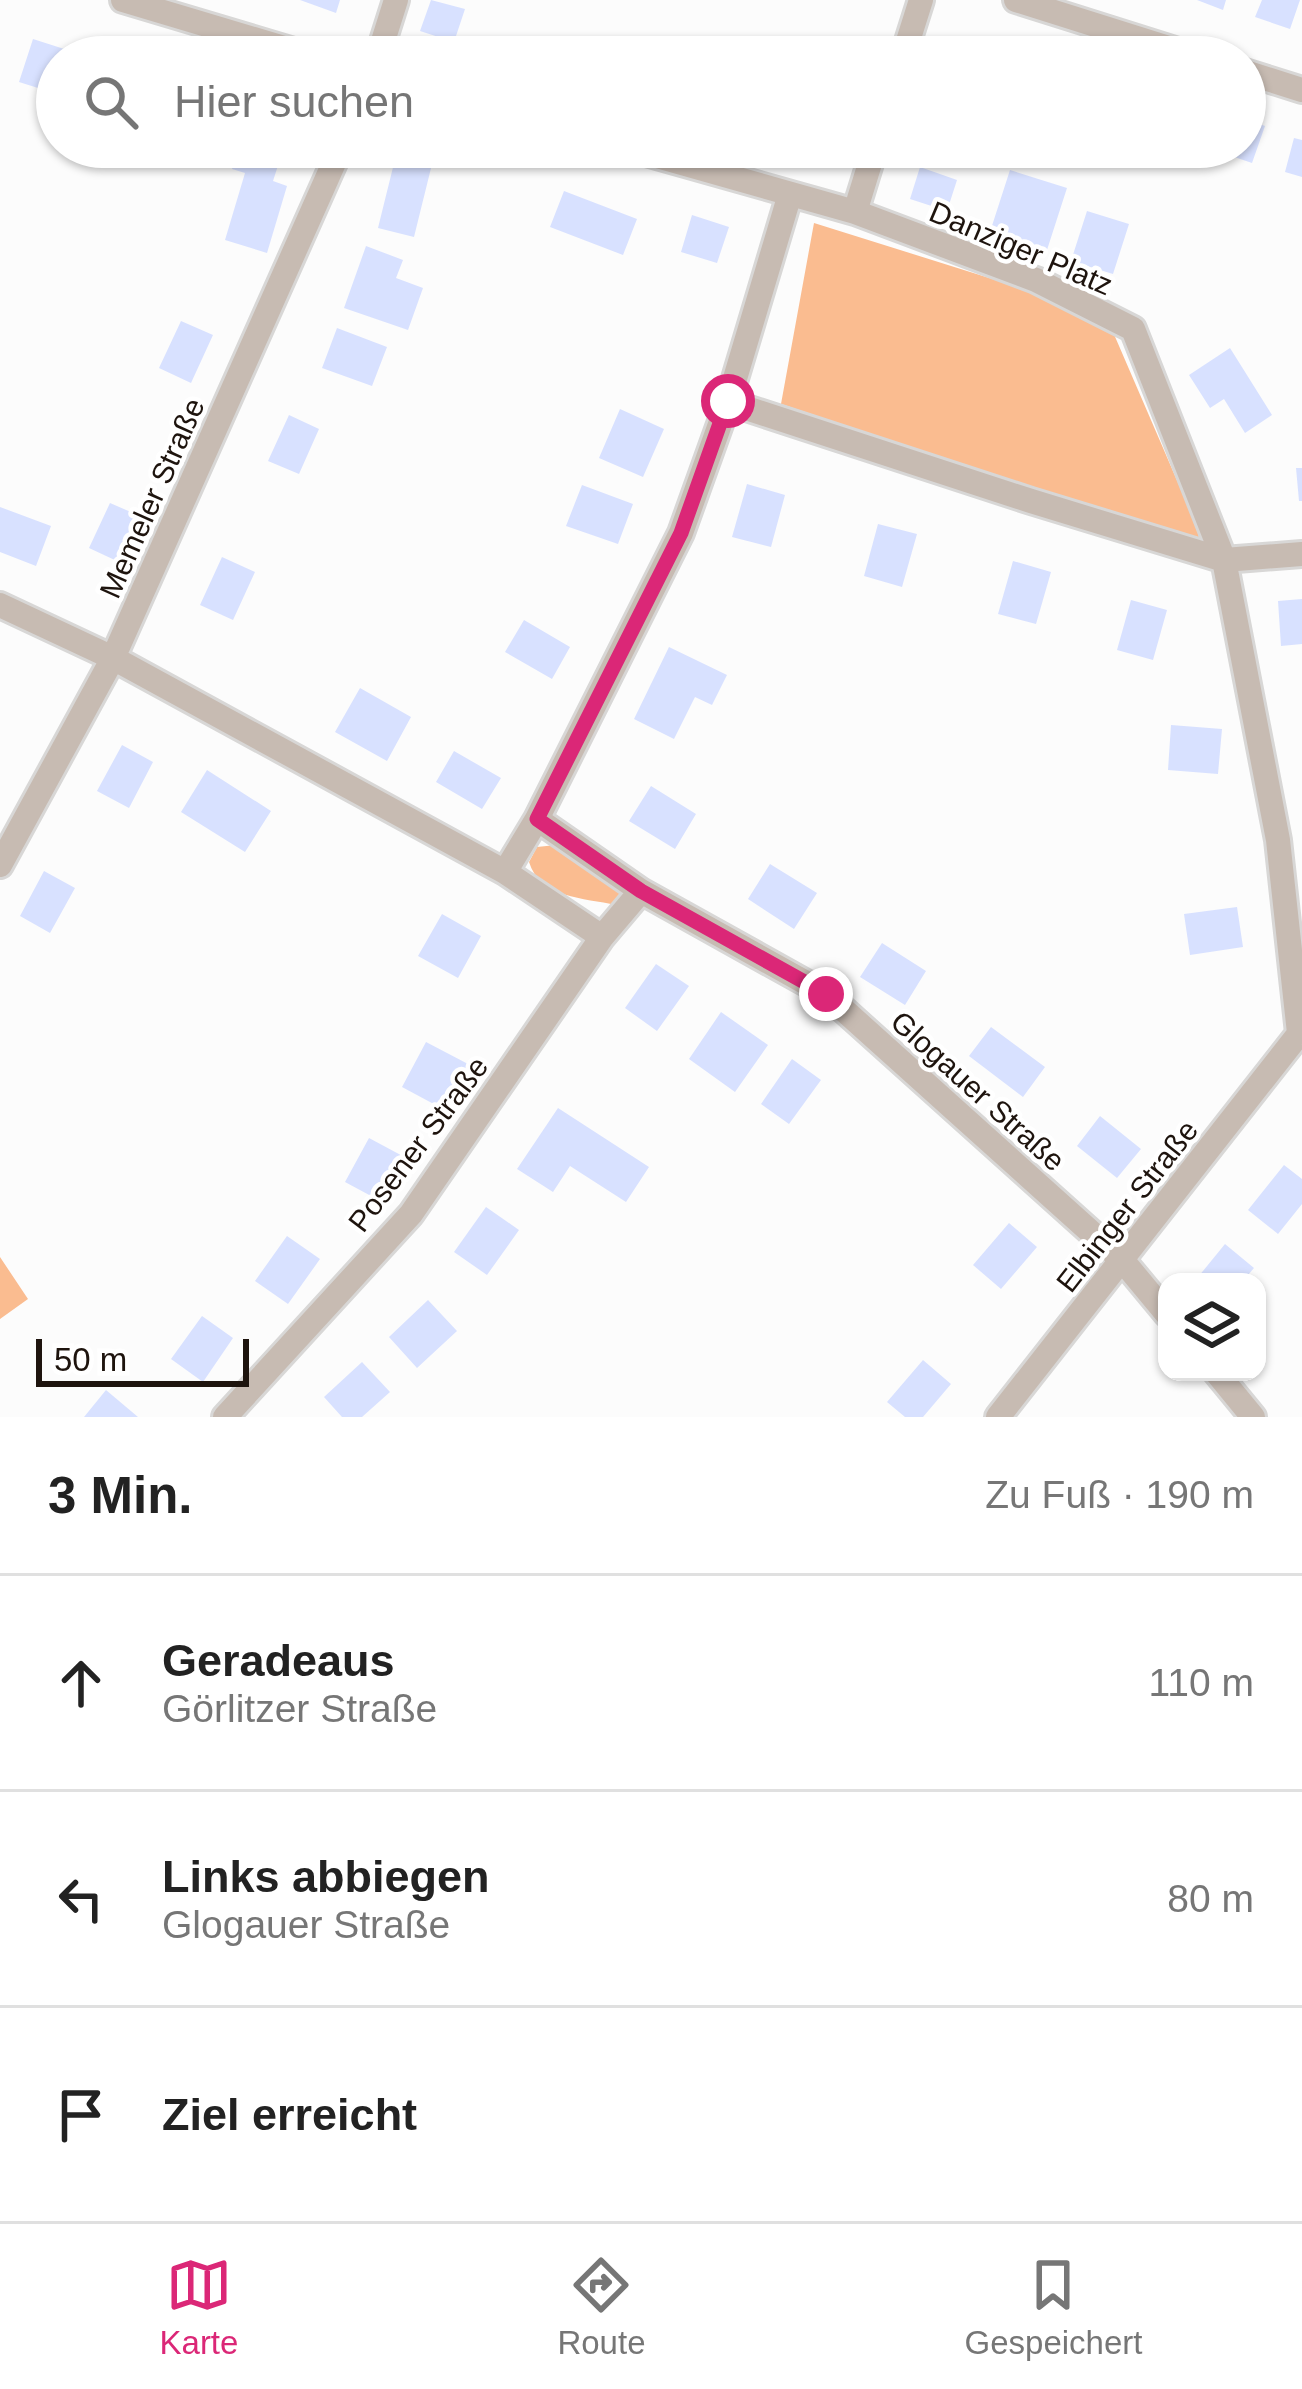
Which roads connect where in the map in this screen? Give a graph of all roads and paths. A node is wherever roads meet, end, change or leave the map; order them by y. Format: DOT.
graph roads {
  1 [pos="123,0"];
  2 [pos="396,0"];
  3 [pos="921,0"];
  4 [pos="1016,0"];
  5 [pos="244,36"];
  6 [pos="385,36"];
  7 [pos="910,36"];
  8 [pos="1130,36"];
  9 [pos="1266,79"];
  10 [pos="1302,90"];
  11 [pos="332,168"];
  12 [pos="699,168"];
  13 [pos="869,168"];
  14 [pos="790,194"];
  15 [pos="855,212"];
  16 [pos="728,401"];
  17 [pos="1302,554"];
  18 [pos="1224,560"];
  19 [pos="0,605"];
  20 [pos="113,658"];
  21 [pos="537,819"];
  22 [pos="1290,839"];
  23 [pos="0,865"];
  24 [pos="505,872"];
  25 [pos="641,891"];
  26 [pos="602,938"];
  27 [pos="1301,1032"];
  28 [pos="1123,1261"];
  29 [pos="1158,1303"];
  30 [pos="1223,1381"];
  31 [pos="225,1417"];
  32 [pos="998,1417"];
  33 [pos="1253,1417"];
  1 -- 5 [label="street"];
  2 -- 6 [label="street"];
  3 -- 7 [label="street"];
  4 -- 8 [label="street"];
  9 -- 10 [label="street"];
  11 -- 20 [label="street, Memeler Straße"];
  12 -- 14 [label="street, Danziger Platz"];
  13 -- 15 [label="street"];
  14 -- 15 [label="street, Danziger Platz"];
  14 -- 16 [label="street"];
  15 -- 18 [label="street, Danziger Platz"];
  16 -- 18 [label="street"];
  16 -- 21 [label="street"];
  17 -- 18 [label="street"];
  18 -- 22 [label="street, Danziger Platz"];
  19 -- 20 [label="street"];
  20 -- 23 [label="street, Memeler Straße"];
  20 -- 24 [label="street"];
  21 -- 24 [label="street"];
  21 -- 25 [label="street, Glogauer Straße"];
  22 -- 27 [label="street, Danziger Platz"];
  24 -- 26 [label="street"];
  25 -- 26 [label="street, Posener Straße"];
  25 -- 28 [label="street, Glogauer Straße"];
  26 -- 31 [label="street, Posener Straße"];
  27 -- 28 [label="street, Elbinger Straße"];
  28 -- 29 [label="street, Glogauer Straße"];
  28 -- 32 [label="street, Elbinger Straße"];
  30 -- 33 [label="street"];
}
